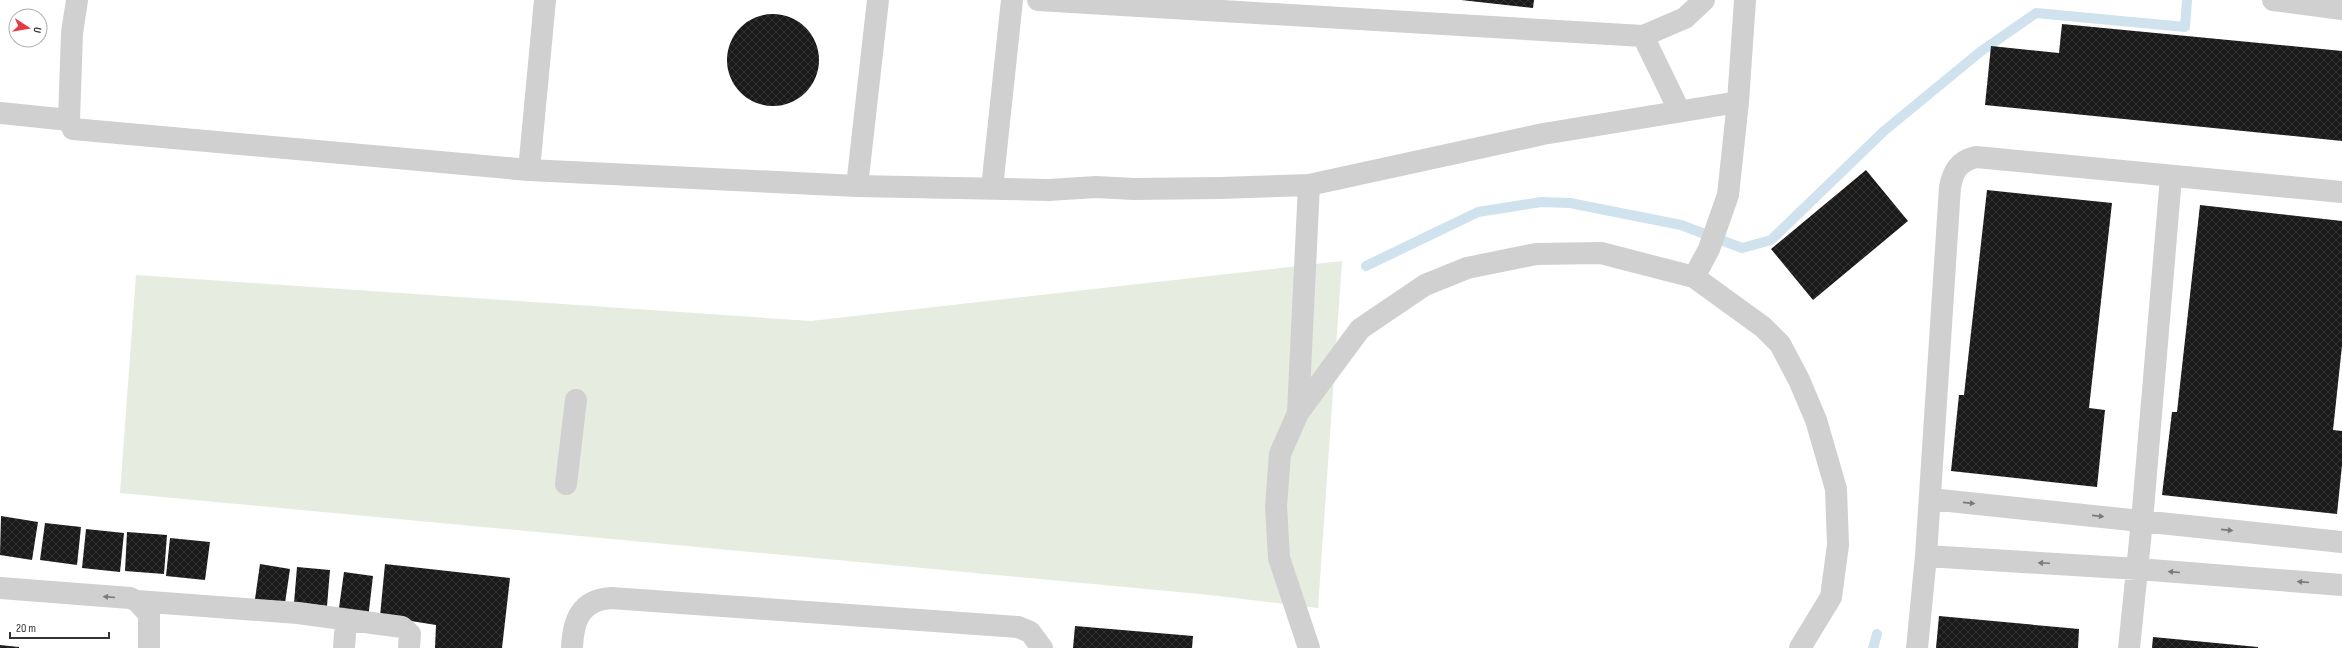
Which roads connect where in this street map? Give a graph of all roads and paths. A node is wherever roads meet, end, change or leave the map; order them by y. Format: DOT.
graph roads {
  1 [pos="77,0"];
  2 [pos="545,0"];
  3 [pos="878,0"];
  4 [pos="1012,0"];
  5 [pos="1038,0"];
  6 [pos="1704,0"];
  7 [pos="1745,0"];
  8 [pos="2273,0"];
  9 [pos="2342,9"];
  10 [pos="1643,36"];
  11 [pos="1738,102"];
  12 [pos="1679,110"];
  13 [pos="0,113"];
  14 [pos="69,120"];
  15 [pos="529,170"];
  16 [pos="2171,177"];
  17 [pos="1309,185"];
  18 [pos="857,186"];
  19 [pos="992,188"];
  20 [pos="2342,192"];
  21 [pos="1694,277"];
  22 [pos="576,400"];
  23 [pos="1298,413"];
  24 [pos="566,484"];
  25 [pos="1930,499"];
  26 [pos="2142,521"];
  27 [pos="2342,542"];
  28 [pos="1926,556"];
  29 [pos="2138,569"];
  30 [pos="2342,585"];
  31 [pos="0,588"];
  32 [pos="138,601"];
  33 [pos="346,620"];
  34 [pos="149,648"];
  35 [pos="344,648"];
  36 [pos="409,648"];
  37 [pos="572,648"];
  38 [pos="1042,648"];
  39 [pos="1309,648"];
  40 [pos="1800,648"];
  41 [pos="1918,648"];
  42 [pos="2129,648"];
  1 -- 14 [label="street"];
  2 -- 15 [label="street"];
  3 -- 18 [label="street"];
  4 -- 19 [label="street"];
  5 -- 10 [label="street"];
  6 -- 10 [label="street"];
  7 -- 11 [label="street"];
  8 -- 9 [label="street"];
  10 -- 12 [label="street"];
  11 -- 12 [label="street"];
  11 -- 21 [label="street"];
  12 -- 17 [label="street"];
  13 -- 14 [label="street"];
  14 -- 15 [label="street"];
  15 -- 18 [label="street"];
  16 -- 20 [label="street"];
  16 -- 25 [label="street"];
  16 -- 26 [label="street"];
  17 -- 19 [label="street"];
  17 -- 23 [label="street"];
  18 -- 19 [label="street"];
  21 -- 23 [label="street"];
  21 -- 40 [label="street"];
  22 -- 24 [label="street"];
  23 -- 39 [label="street"];
  25 -- 26 [label="street, one-way"];
  25 -- 28 [label="street"];
  26 -- 27 [label="street, one-way"];
  26 -- 29 [label="street"];
  29 -- 28 [label="street, one-way"];
  28 -- 41 [label="street"];
  30 -- 29 [label="street, one-way"];
  29 -- 42 [label="street"];
  32 -- 31 [label="street, one-way"];
  32 -- 33 [label="street"];
  32 -- 34 [label="street"];
  33 -- 35 [label="street"];
  33 -- 36 [label="street"];
  37 -- 38 [label="street"];
}
